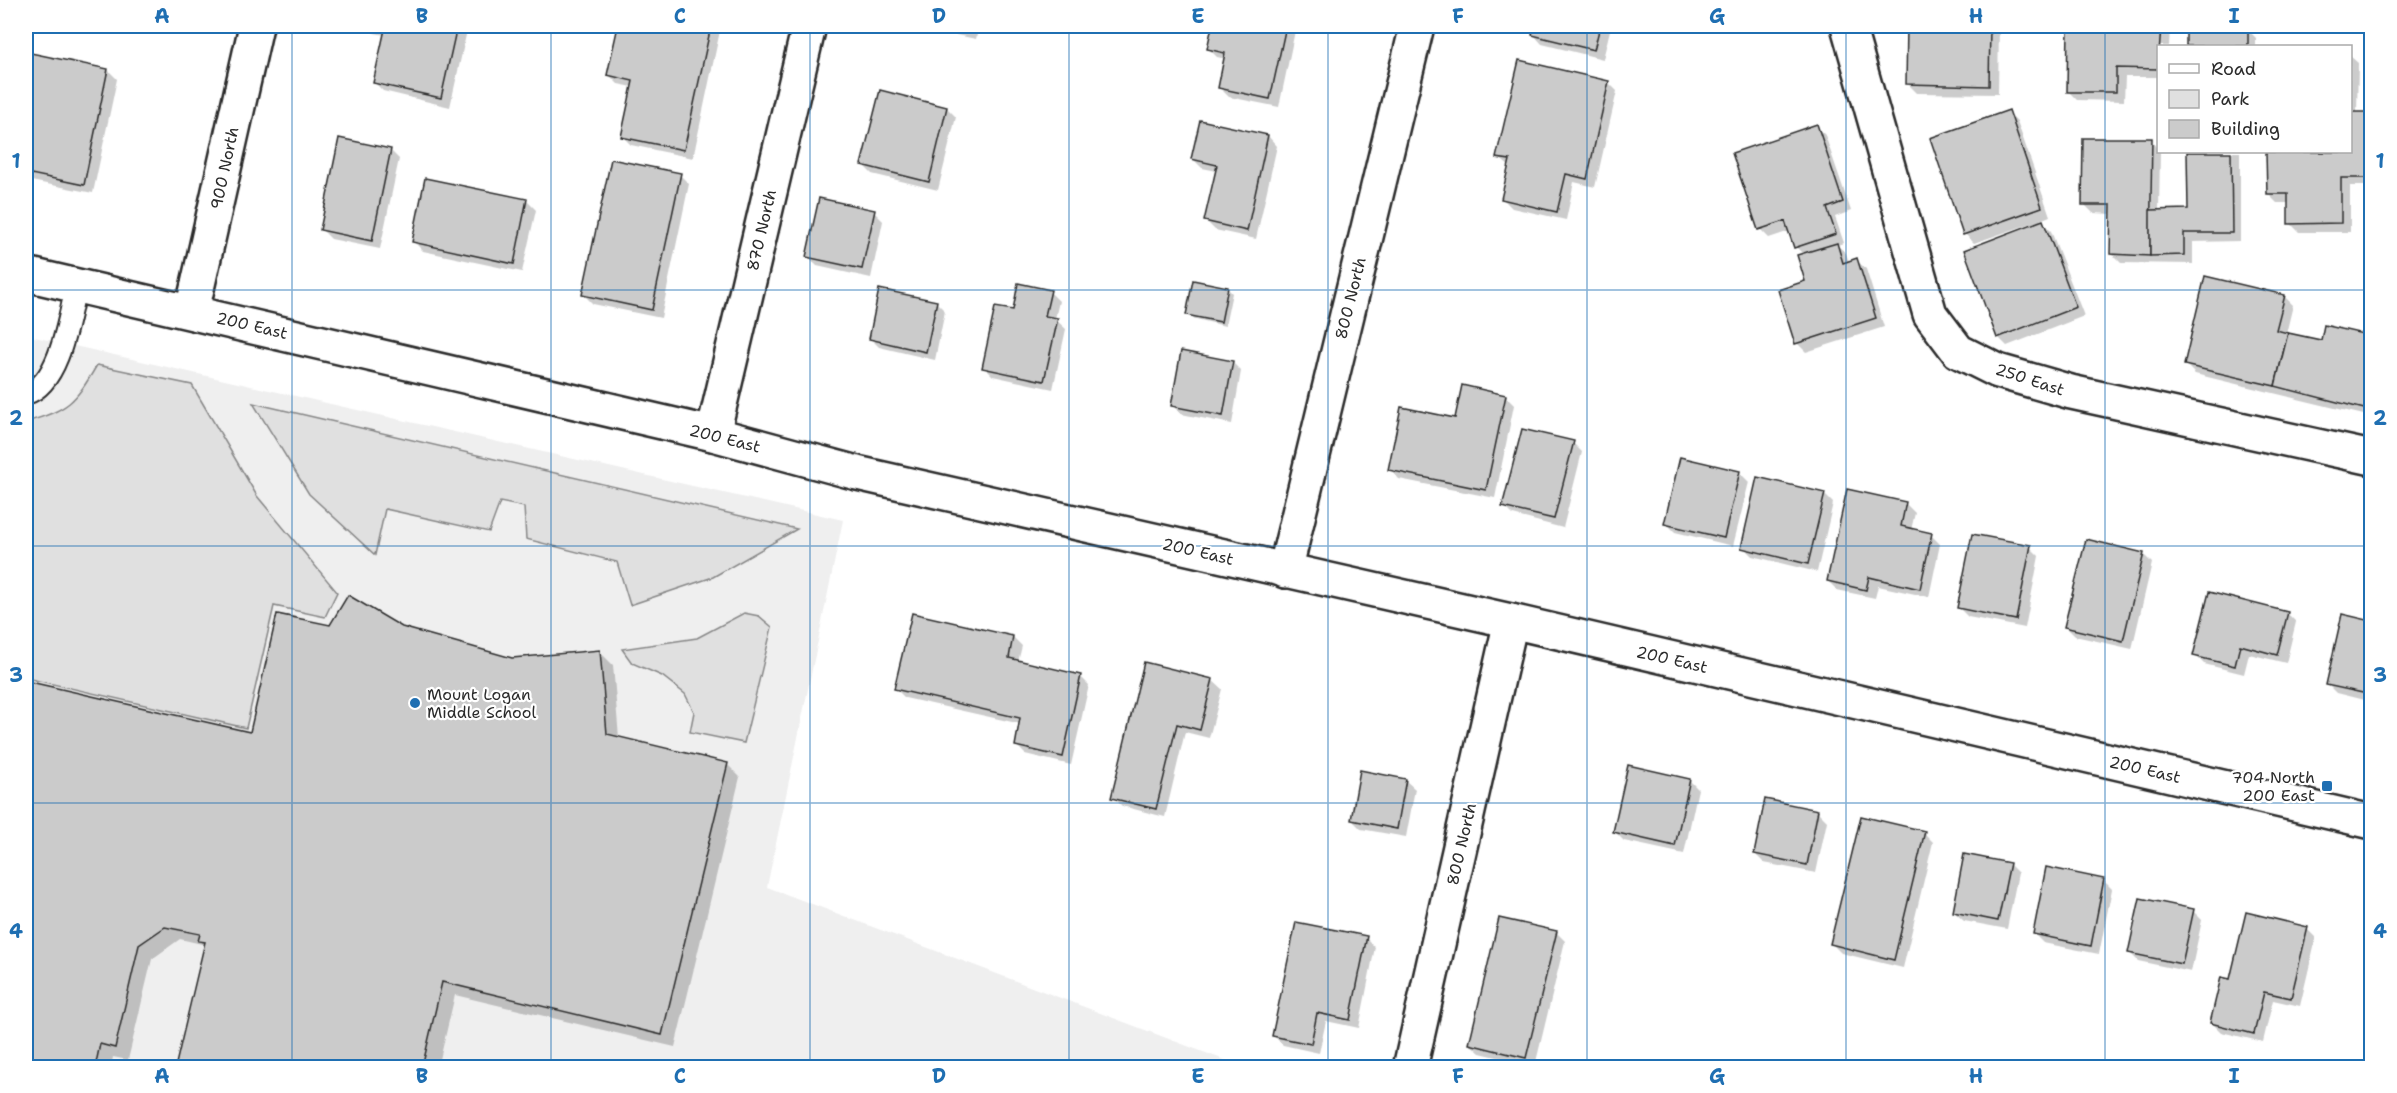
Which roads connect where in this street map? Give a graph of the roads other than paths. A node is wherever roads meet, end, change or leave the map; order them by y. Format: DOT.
graph roads {
  1 [pos="256,26"];
  2 [pos="809,26"];
  3 [pos="1417,26"];
  4 [pos="1848,26"];
  5 [pos="26,274"];
  6 [pos="76,286"];
  7 [pos="192,311"];
  8 [pos="26,394"];
  9 [pos="713,434"];
  10 [pos="2372,459"];
  11 [pos="1285,571"];
  12 [pos="1511,621"];
  13 [pos="2372,822"];
  14 [pos="1410,1068"];
  1 -- 7 [label="street, 900 North"];
  2 -- 9 [label="street, 870 North"];
  3 -- 11 [label="street, 800 North"];
  4 -- 10 [label="street, 250 East"];
  5 -- 6 [label="street, 200 East"];
  6 -- 7 [label="street, 200 East"];
  6 -- 8 [label="lane"];
  7 -- 9 [label="street, 200 East"];
  9 -- 11 [label="street, 200 East"];
  11 -- 12 [label="street, 200 East"];
  12 -- 13 [label="street, 200 East"];
  12 -- 14 [label="street, 800 North"];
}
